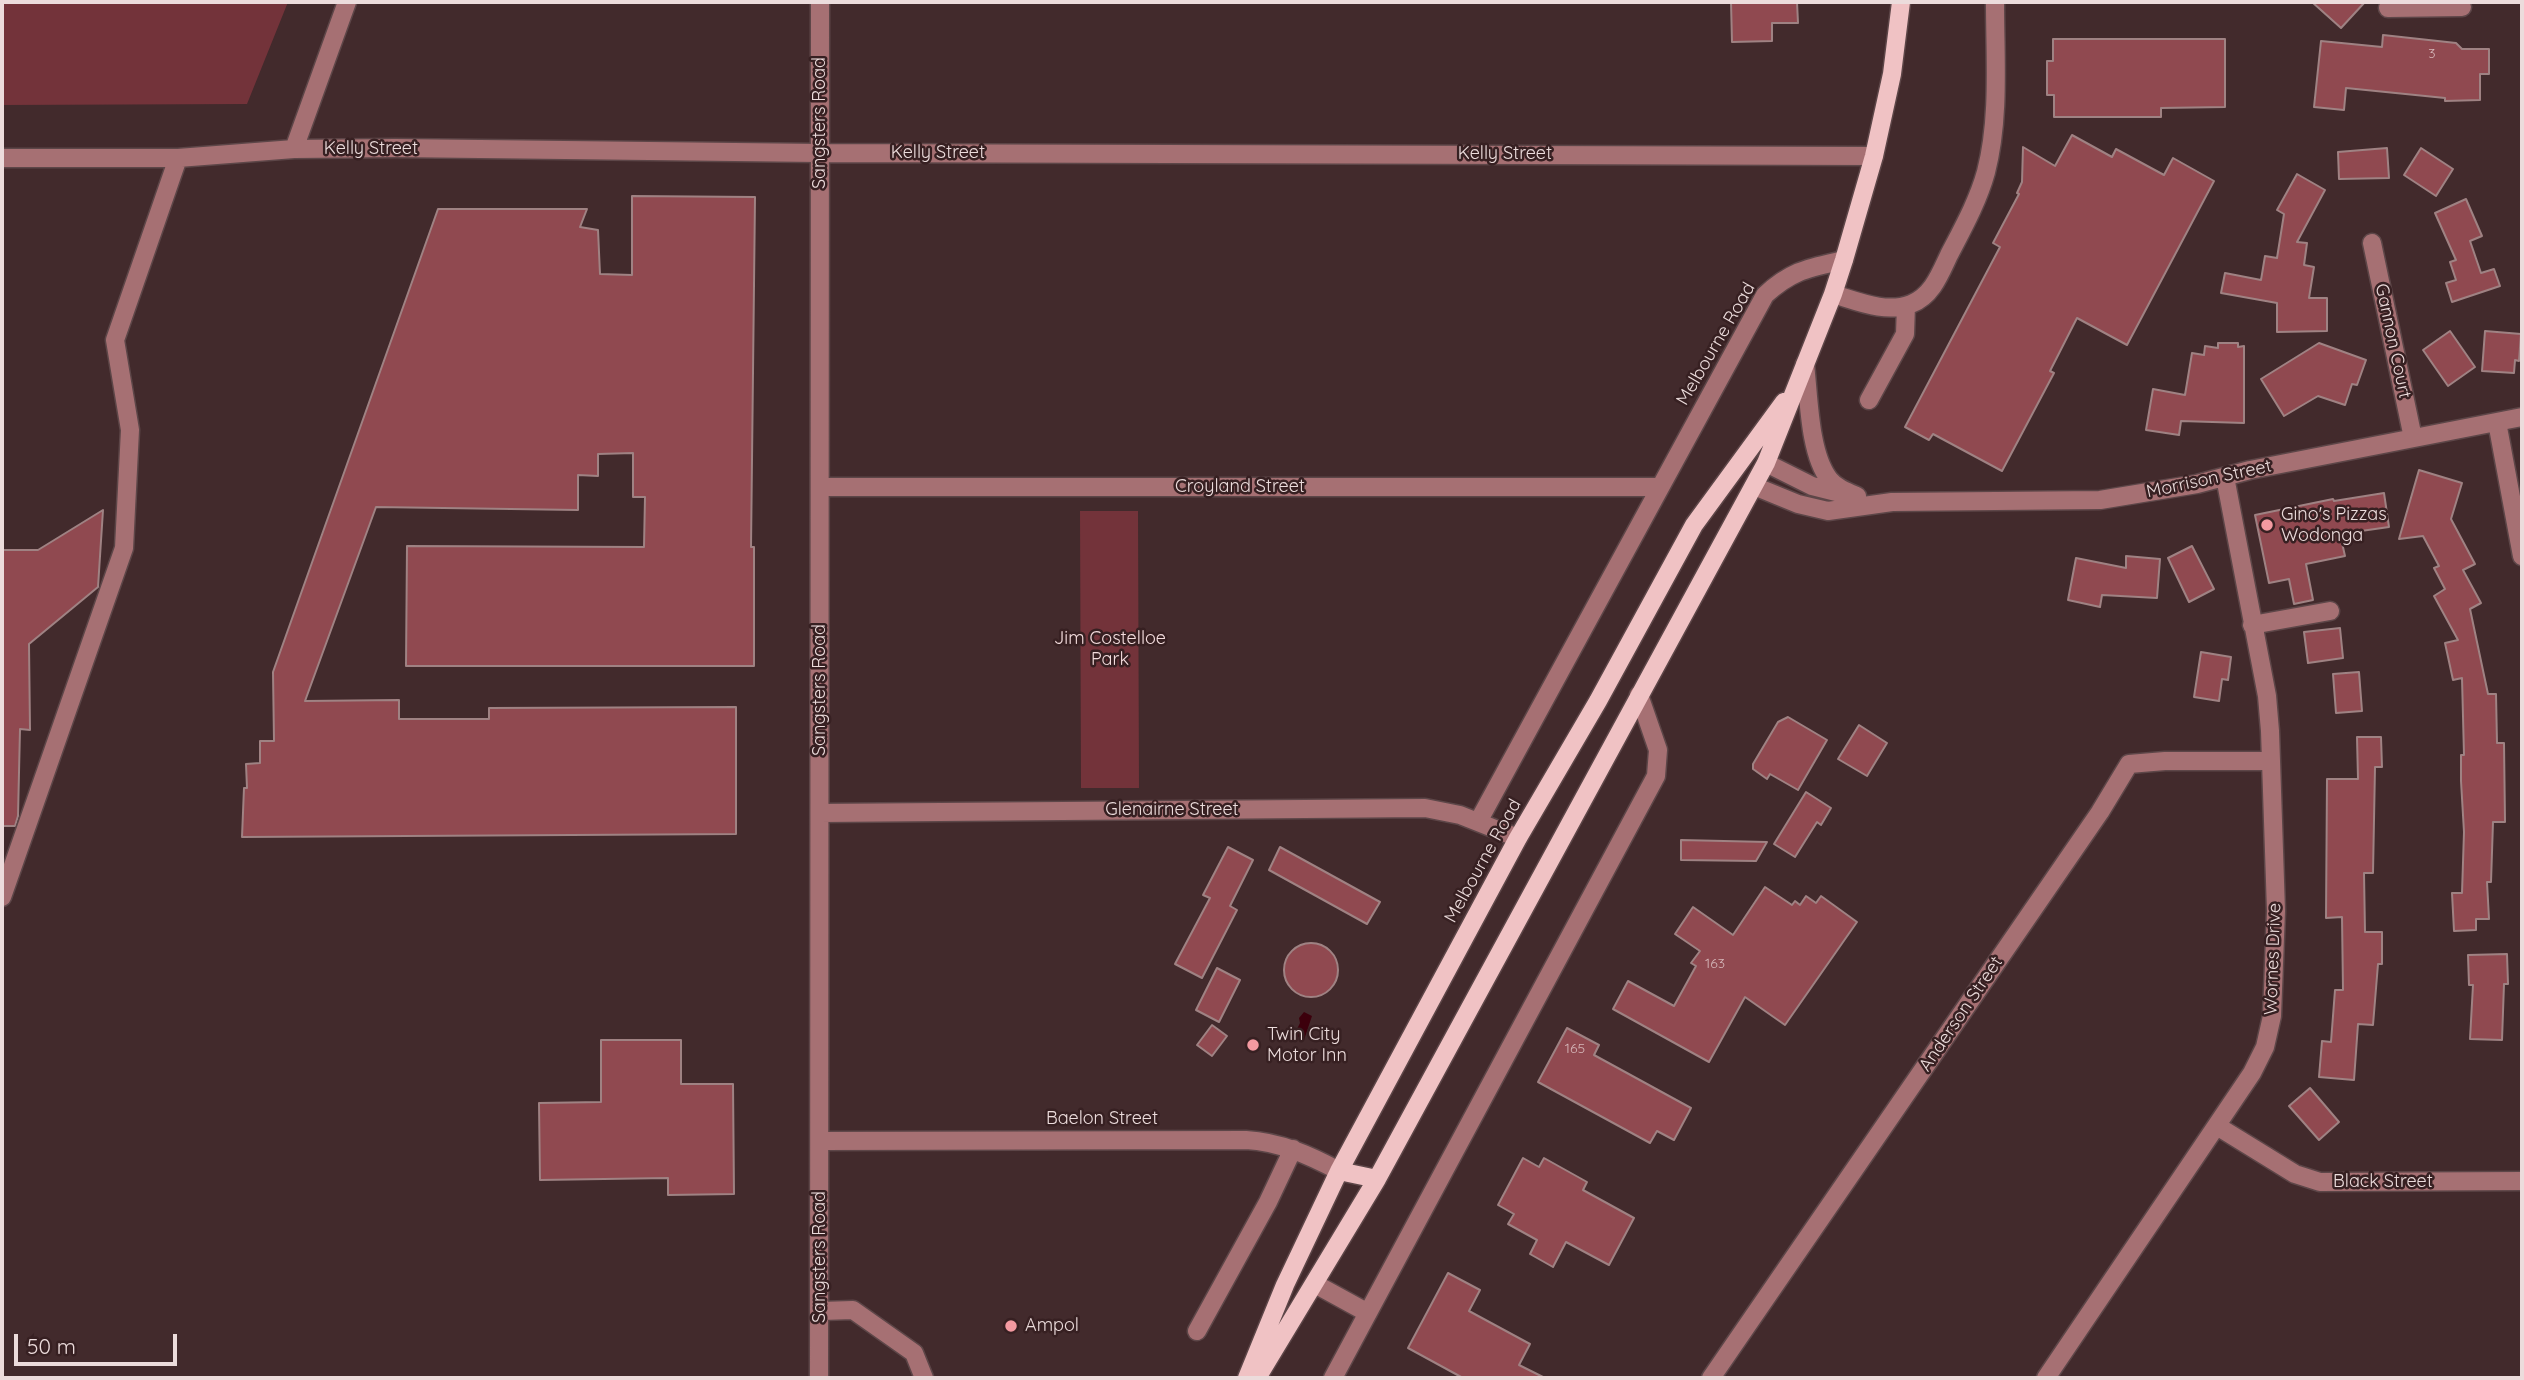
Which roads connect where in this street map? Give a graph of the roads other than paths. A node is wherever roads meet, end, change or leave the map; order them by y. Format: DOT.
graph roads {
  1 [pos="347,2"];
  2 [pos="820,2"];
  3 [pos="1901,2"];
  4 [pos="1995,2"];
  5 [pos="2426,4"];
  6 [pos="2462,6"];
  7 [pos="2388,8"];
  8 [pos="294,149"];
  9 [pos="820,153"];
  10 [pos="1874,156"];
  11 [pos="2,158"];
  12 [pos="178,158"];
  13 [pos="2372,243"];
  14 [pos="1844,260"];
  15 [pos="1833,294"];
  16 [pos="1906,306"];
  17 [pos="1805,364"];
  18 [pos="1795,387"];
  19 [pos="1869,400"];
  20 [pos="2522,417"];
  21 [pos="2497,422"];
  22 [pos="2413,438"];
  23 [pos="1740,461"];
  24 [pos="1766,463"];
  25 [pos="2225,477"];
  26 [pos="1754,486"];
  27 [pos="820,487"];
  28 [pos="1659,487"];
  29 [pos="1857,496"];
  30 [pos="1892,502"];
  31 [pos="2522,556"];
  32 [pos="2330,611"];
  33 [pos="2252,625"];
  34 [pos="1639,695"];
  35 [pos="1598,701"];
  36 [pos="1628,716"];
  37 [pos="2270,761"];
  38 [pos="820,813"];
  39 [pos="1478,822"];
  40 [pos="1518,838"];
  41 [pos="2,897"];
  42 [pos="2217,1126"];
  43 [pos="820,1141"];
  44 [pos="1293,1149"];
  45 [pos="1339,1171"];
  46 [pos="1377,1179"];
  47 [pos="2522,1181"];
  48 [pos="1315,1284"];
  49 [pos="821,1311"];
  50 [pos="1368,1313"];
  51 [pos="1197,1331"];
  52 [pos="819,1378"];
  53 [pos="924,1378"];
  54 [pos="1247,1378"];
  55 [pos="1257,1378"];
  56 [pos="1333,1378"];
  57 [pos="1711,1378"];
  58 [pos="2046,1378"];
  1 -- 8 [label="street"];
  2 -- 9 [label="street, Sangsters Road"];
  3 -- 10 [label="main road, Melbourne Road"];
  4 -- 16 [label="street"];
  5 -- 6 [label="street"];
  5 -- 7 [label="street"];
  8 -- 9 [label="street, Kelly Street"];
  8 -- 12 [label="street, Kelly Street"];
  9 -- 10 [label="street, Kelly Street"];
  9 -- 27 [label="street, Sangsters Road"];
  10 -- 14 [label="main road, Melbourne Road"];
  11 -- 12 [label="street, Kelly Street"];
  12 -- 41 [label="street"];
  13 -- 22 [label="street, Gannon Court"];
  14 -- 15 [label="main road, Melbourne Road"];
  14 -- 28 [label="street, Melbourne Road"];
  15 -- 16 [label="street"];
  15 -- 17 [label="main road, Melbourne Road"];
  16 -- 19 [label="street"];
  17 -- 18 [label="main road, Melbourne Road"];
  17 -- 29 [label="street, Morrison Street"];
  18 -- 23 [label="main road, Melbourne Road"];
  18 -- 24 [label="main road, Melbourne Road"];
  20 -- 21 [label="street, Morrison Street"];
  21 -- 22 [label="street, Morrison Street"];
  21 -- 31 [label="street"];
  22 -- 25 [label="street, Morrison Street"];
  23 -- 24 [label="main road"];
  23 -- 26 [label="main road"];
  23 -- 35 [label="main road, Melbourne Road"];
  24 -- 26 [label="main road, Melbourne Road"];
  24 -- 29 [label="street, Morrison Street"];
  25 -- 30 [label="street, Morrison Street"];
  25 -- 33 [label="street, Wornes Drive"];
  26 -- 30 [label="street, Morrison Street"];
  26 -- 34 [label="main road, Melbourne Road"];
  27 -- 28 [label="street, Croyland Street"];
  27 -- 38 [label="street, Sangsters Road"];
  28 -- 39 [label="street, Melbourne Road"];
  29 -- 30 [label="street, Morrison Street"];
  32 -- 33 [label="street"];
  33 -- 37 [label="street, Wornes Drive"];
  34 -- 36 [label="main road, Melbourne Road"];
  34 -- 50 [label="street"];
  35 -- 36 [label="main road"];
  35 -- 40 [label="main road, Melbourne Road"];
  36 -- 46 [label="main road, Melbourne Road"];
  37 -- 42 [label="street, Wornes Drive"];
  37 -- 57 [label="street, Anderson Street"];
  38 -- 39 [label="street, Glenairne Street"];
  38 -- 43 [label="street, Sangsters Road"];
  39 -- 40 [label="street, Glenairne Street"];
  40 -- 45 [label="main road, Melbourne Road"];
  42 -- 47 [label="street, Black Street"];
  42 -- 58 [label="street, Wornes Drive"];
  43 -- 44 [label="street, Baelon Street"];
  43 -- 49 [label="street, Sangsters Road"];
  44 -- 45 [label="street, Baelon Street"];
  44 -- 51 [label="street"];
  45 -- 46 [label="main road, Baelon Street"];
  45 -- 54 [label="main road, Melbourne Road"];
  46 -- 48 [label="main road, Melbourne Road"];
  48 -- 50 [label="street"];
  48 -- 55 [label="main road, Melbourne Road"];
  49 -- 52 [label="street, Sangsters Road"];
  49 -- 53 [label="street"];
  50 -- 56 [label="street"];
}
